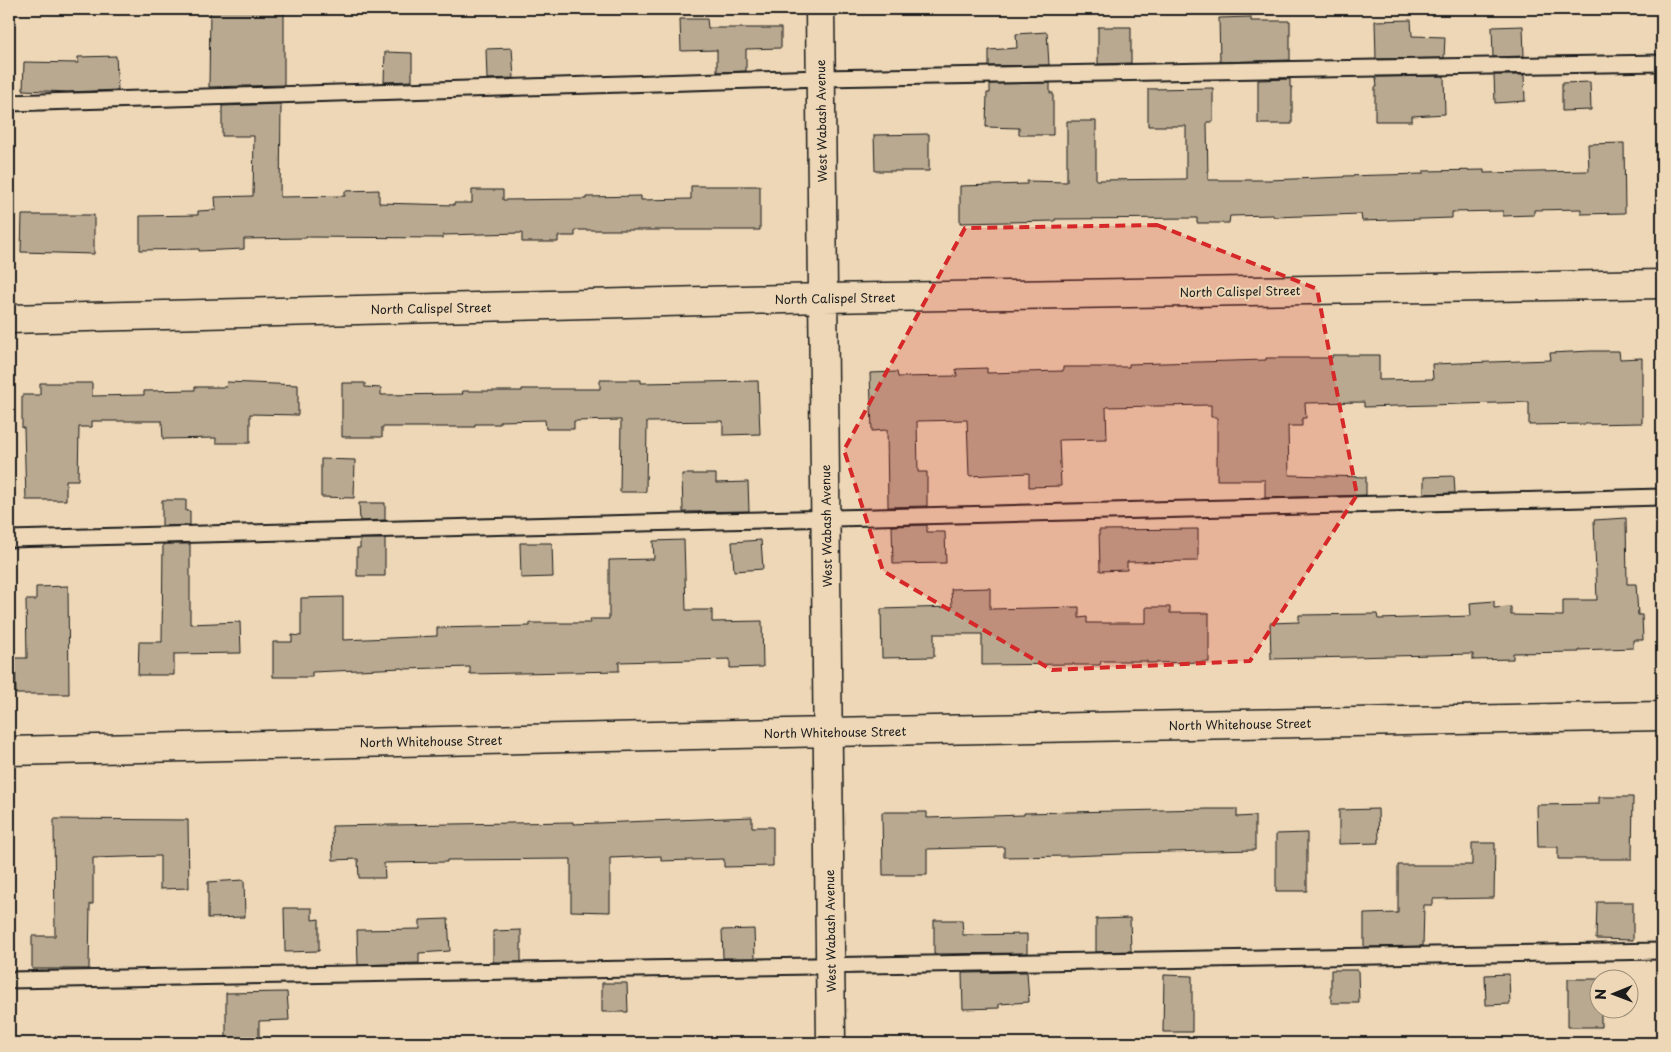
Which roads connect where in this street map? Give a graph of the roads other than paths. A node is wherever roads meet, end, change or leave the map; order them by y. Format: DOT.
graph roads {
  1 [pos="820,9"];
  2 [pos="1662,63"];
  3 [pos="821,78"];
  4 [pos="9,104"];
  5 [pos="1662,284"];
  6 [pos="823,298"];
  7 [pos="9,318"];
  8 [pos="1662,496"];
  9 [pos="826,518"];
  10 [pos="9,539"];
  11 [pos="1662,716"];
  12 [pos="828,732"];
  13 [pos="9,751"];
  14 [pos="1662,951"];
  15 [pos="831,965"];
  16 [pos="9,980"];
  17 [pos="831,1043"];
  1 -- 3 [label="street, West Wabash Avenue"];
  2 -- 3 [label="lane"];
  3 -- 4 [label="lane"];
  3 -- 6 [label="street, West Wabash Avenue"];
  5 -- 6 [label="street, North Calispel Street"];
  6 -- 7 [label="street, North Calispel Street"];
  6 -- 9 [label="street, West Wabash Avenue"];
  8 -- 9 [label="lane"];
  9 -- 10 [label="lane"];
  9 -- 12 [label="street, West Wabash Avenue"];
  11 -- 12 [label="street, North Whitehouse Street"];
  12 -- 13 [label="street, North Whitehouse Street"];
  12 -- 15 [label="street, West Wabash Avenue"];
  14 -- 15 [label="lane"];
  15 -- 16 [label="lane"];
  15 -- 17 [label="street, West Wabash Avenue"];
}
